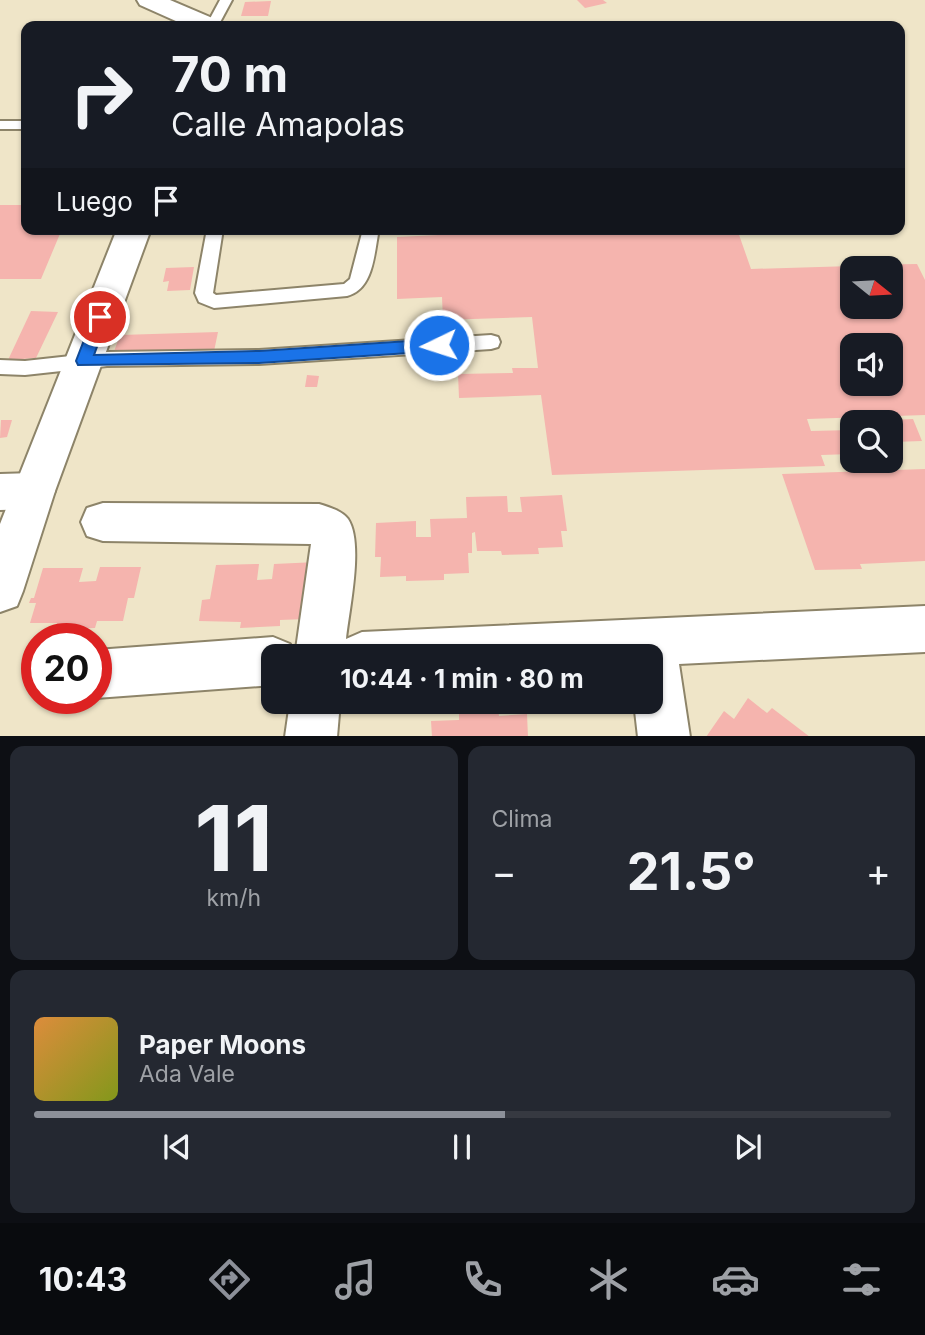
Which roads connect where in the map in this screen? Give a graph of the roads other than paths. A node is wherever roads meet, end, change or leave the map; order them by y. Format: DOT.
graph roads {
  1 [pos="149,0"];
  2 [pos="226,0"];
  3 [pos="198,21"];
  4 [pos="213,21"];
  5 [pos="0,125"];
  6 [pos="21,125"];
  7 [pos="132,235"];
  8 [pos="214,235"];
  9 [pos="370,235"];
  10 [pos="491,342"];
  11 [pos="84,361"];
  12 [pos="0,367"];
  13 [pos="17,492"];
  14 [pos="103,522"];
  15 [pos="0,591"];
  16 [pos="925,629"];
  17 [pos="652,643"];
  18 [pos="321,644"];
  19 [pos="630,644"];
  20 [pos="261,663"];
  21 [pos="112,673"];
  22 [pos="314,714"];
  23 [pos="311,736"];
  24 [pos="664,736"];
  1 -- 3 [label="street"];
  2 -- 4 [label="lane"];
  5 -- 6 [label="lane"];
  7 -- 11 [label="street"];
  8 -- 9 [label="lane"];
  10 -- 11 [label="lane"];
  11 -- 12 [label="lane"];
  11 -- 13 [label="street"];
  13 -- 15 [label="street"];
  14 -- 18 [label="street"];
  16 -- 17 [label="street"];
  17 -- 19 [label="street"];
  17 -- 24 [label="street"];
  20 -- 21 [label="street"];
  22 -- 23 [label="street"];
}
